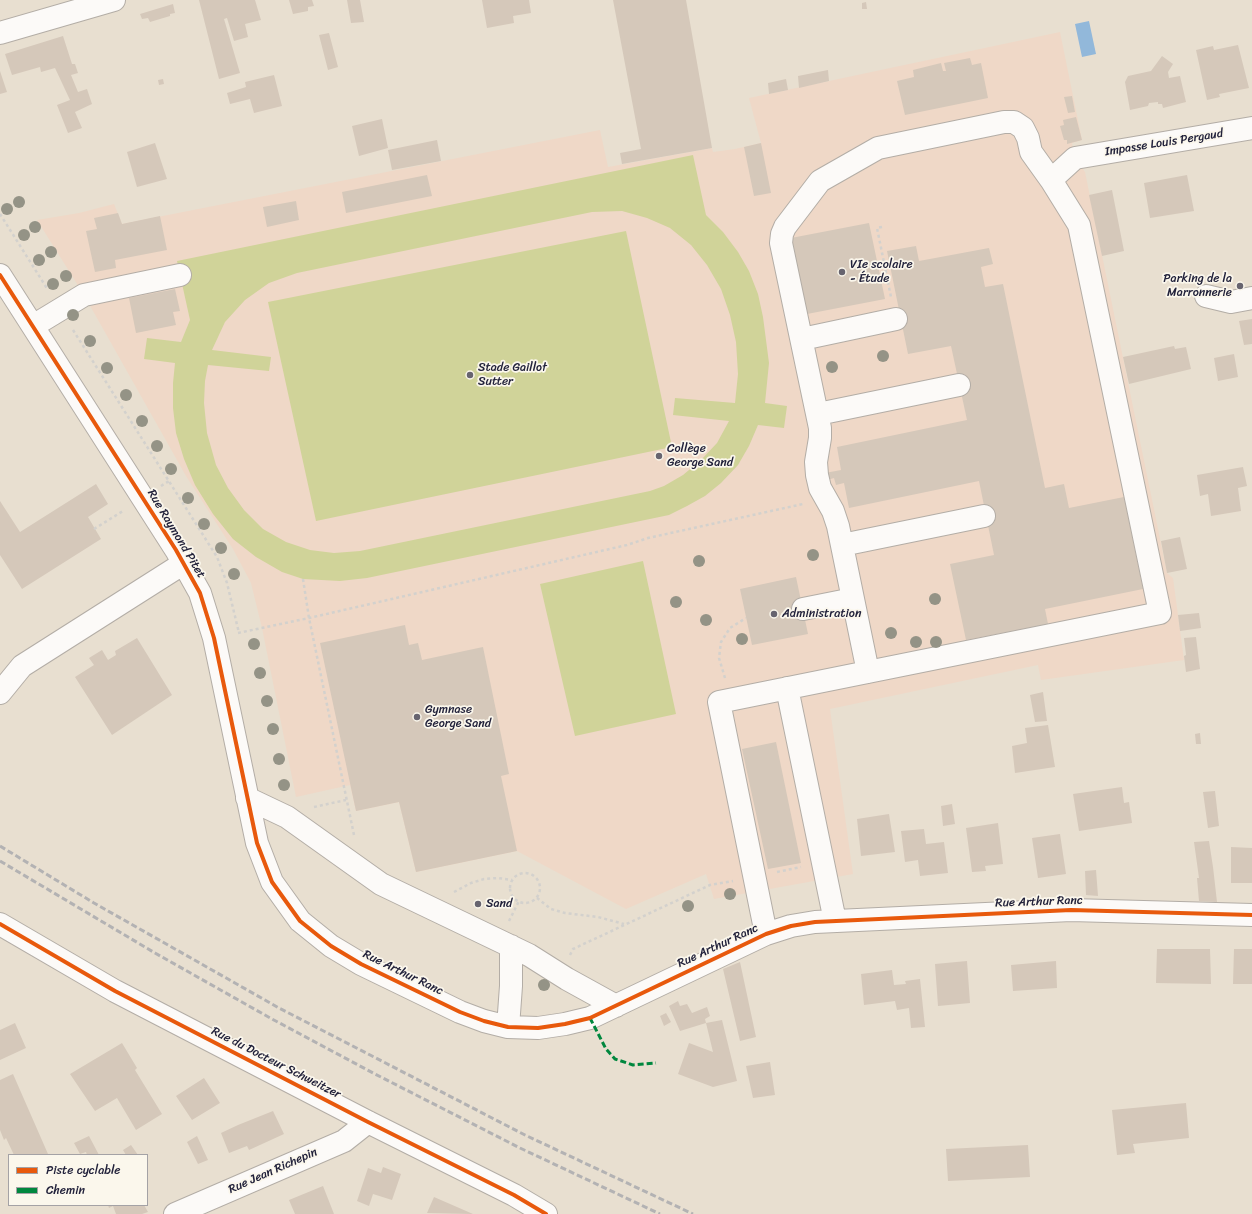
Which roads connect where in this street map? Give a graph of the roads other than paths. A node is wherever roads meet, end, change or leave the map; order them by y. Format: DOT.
graph roads {
  1 [pos="114,0"];
  2 [pos="0,33"];
  3 [pos="1252,128"];
  4 [pos="1051,180"];
  5 [pos="0,275"];
  6 [pos="180,275"];
  7 [pos="1206,296"];
  8 [pos="1252,298"];
  9 [pos="896,320"];
  10 [pos="33,326"];
  11 [pos="802,339"];
  12 [pos="959,385"];
  13 [pos="818,414"];
  14 [pos="984,516"];
  15 [pos="842,545"];
  16 [pos="184,564"];
  17 [pos="853,599"];
  18 [pos="803,609"];
  19 [pos="868,672"];
  20 [pos="787,688"];
  21 [pos="0,693"];
  22 [pos="247,798"];
  23 [pos="272,882"];
  24 [pos="1252,915"];
  25 [pos="835,921"];
  26 [pos="0,924"];
  27 [pos="766,934"];
  28 [pos="511,946"];
  29 [pos="616,1006"];
  30 [pos="508,1027"];
  31 [pos="368,1122"];
  32 [pos="201,1209"];
  33 [pos="175,1214"];
  34 [pos="546,1214"];
  1 -- 2 [label="street"];
  3 -- 4 [label="street, Impasse Louis Pergaud"];
  4 -- 11 [label="street"];
  4 -- 19 [label="street"];
  5 -- 10 [label="street, Rue Raymond Pitet"];
  6 -- 10 [label="street"];
  7 -- 8 [label="street"];
  9 -- 11 [label="street"];
  10 -- 16 [label="street, Rue Raymond Pitet"];
  11 -- 13 [label="street"];
  12 -- 13 [label="street"];
  13 -- 15 [label="street"];
  14 -- 15 [label="street"];
  15 -- 17 [label="street"];
  16 -- 21 [label="street"];
  16 -- 22 [label="street, Rue Raymond Pitet"];
  17 -- 18 [label="street"];
  17 -- 19 [label="street"];
  19 -- 20 [label="street"];
  20 -- 25 [label="street"];
  20 -- 27 [label="street"];
  22 -- 23 [label="street, Rue Raymond Pitet"];
  22 -- 28 [label="street"];
  23 -- 30 [label="street, Rue Arthur Ranc"];
  24 -- 25 [label="street, Rue Arthur Ranc"];
  25 -- 27 [label="street, Rue Arthur Ranc"];
  26 -- 31 [label="street, Rue du Docteur Schweitzer"];
  27 -- 29 [label="street, Rue Arthur Ranc"];
  28 -- 29 [label="street"];
  28 -- 30 [label="street"];
  29 -- 30 [label="street, Rue Arthur Ranc"];
  31 -- 32 [label="street, Rue Jean Richepin"];
  31 -- 34 [label="street, Rue du Docteur Schweitzer"];
  32 -- 33 [label="street, Rue Jean Richepin"];
}
